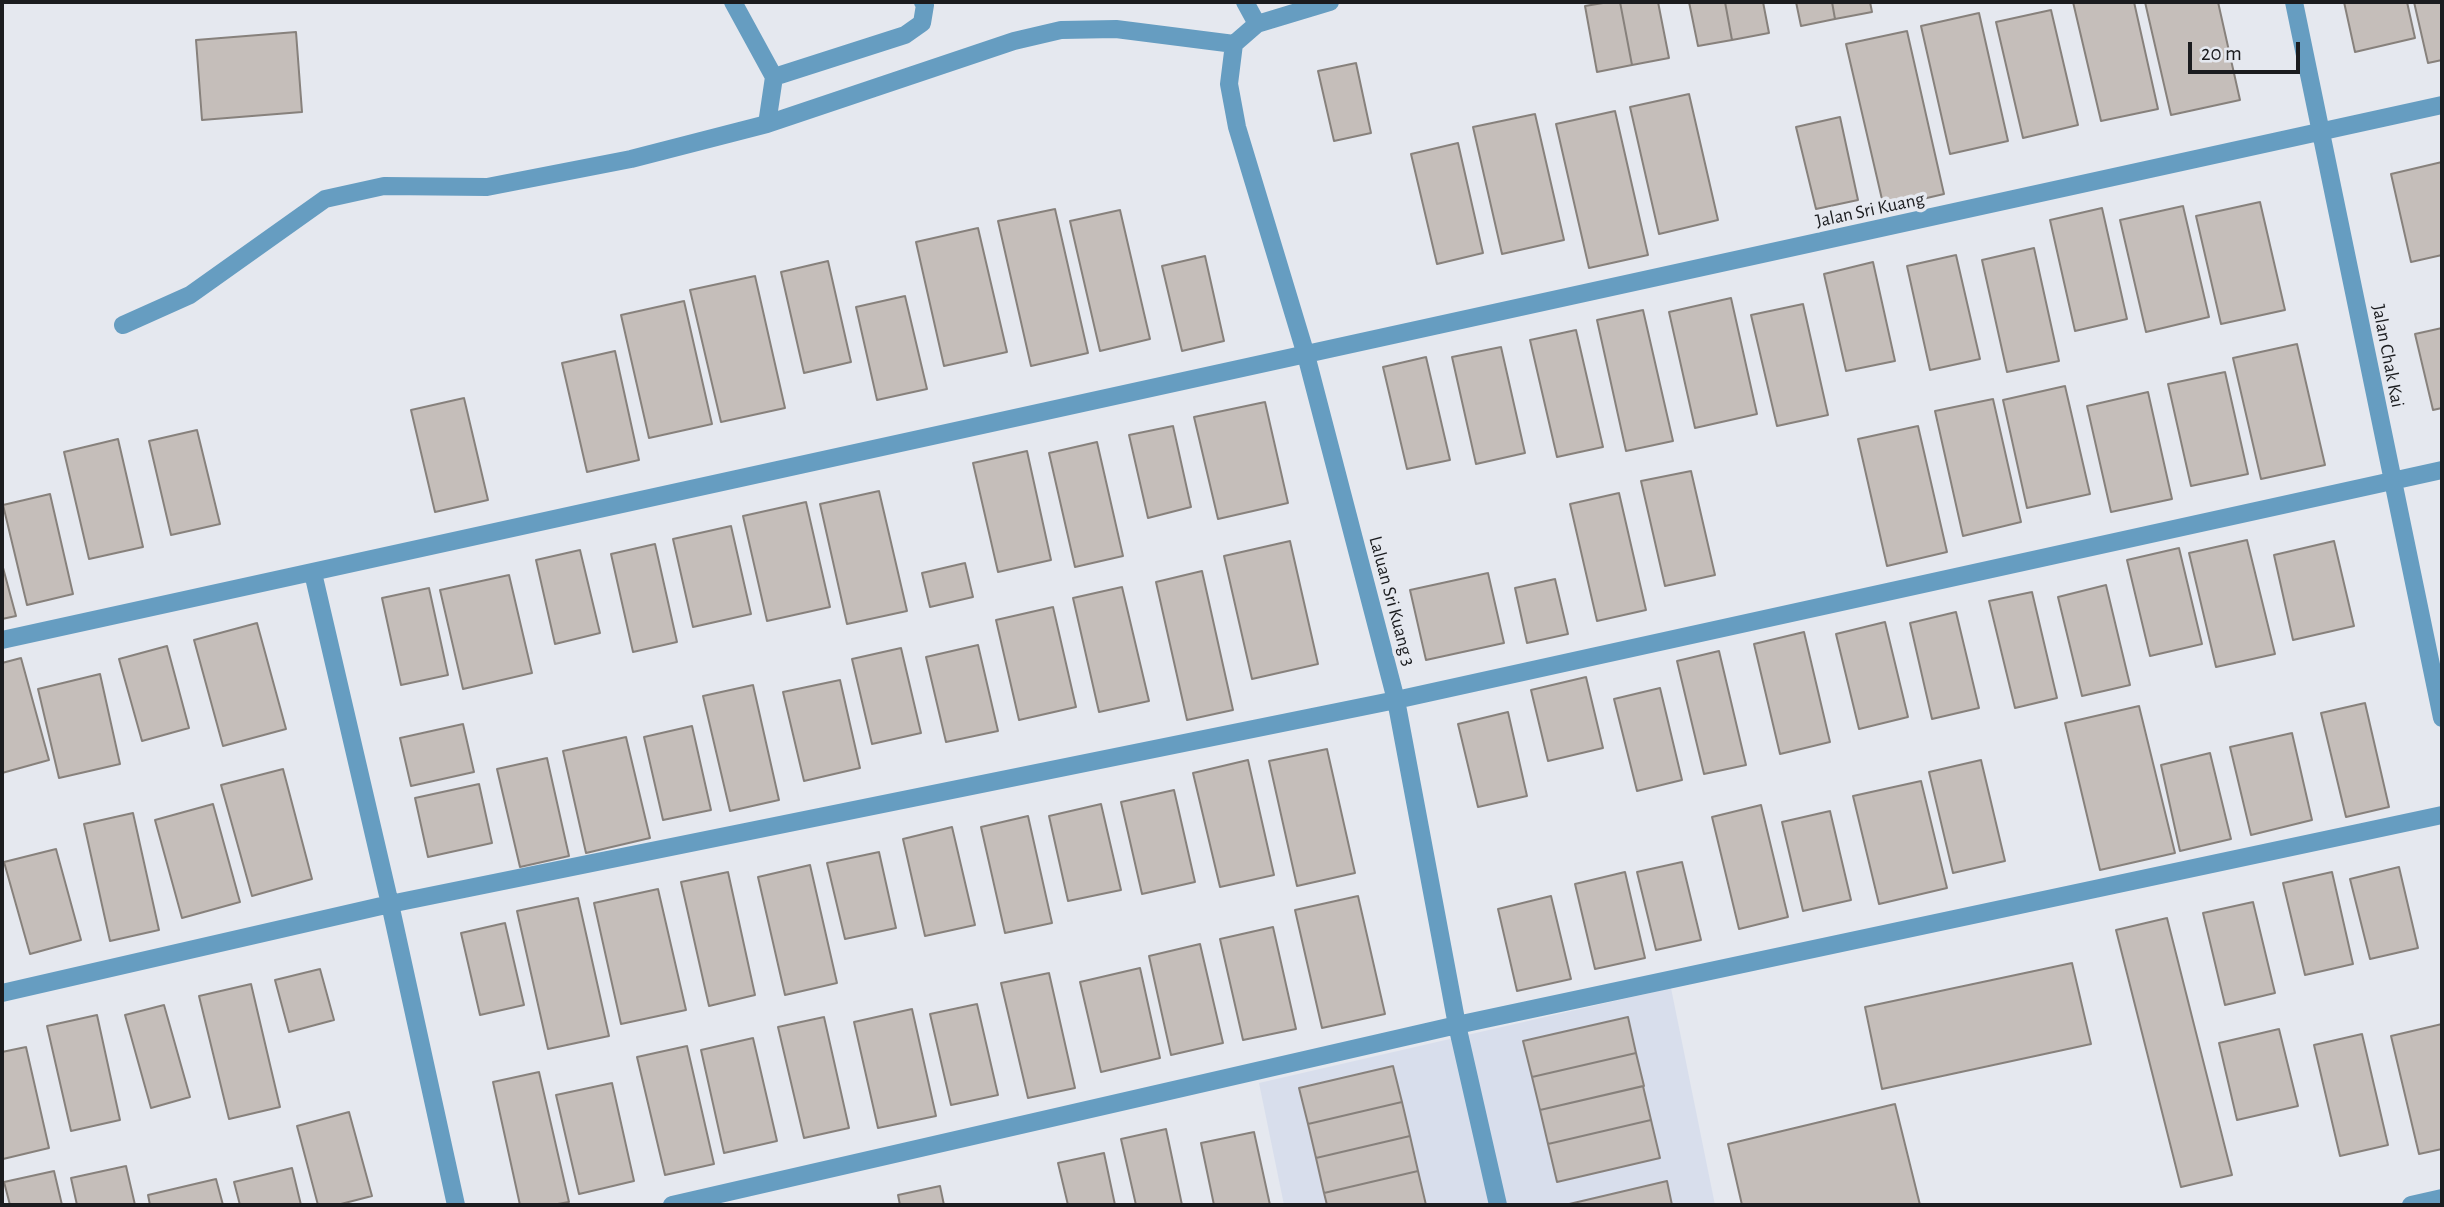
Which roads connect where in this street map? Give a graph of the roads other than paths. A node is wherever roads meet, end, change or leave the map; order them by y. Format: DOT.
graph roads {
  1 [pos="733,2"];
  2 [pos="923,2"];
  3 [pos="1245,2"];
  4 [pos="1330,2"];
  5 [pos="2294,2"];
  6 [pos="1257,24"];
  7 [pos="1234,44"];
  8 [pos="774,77"];
  9 [pos="2442,106"];
  10 [pos="766,124"];
  11 [pos="2322,132"];
  12 [pos="123,325"];
  13 [pos="1306,355"];
  14 [pos="2442,470"];
  15 [pos="2392,481"];
  16 [pos="313,573"];
  17 [pos="2,640"];
  18 [pos="1396,700"];
  19 [pos="2442,718"];
  20 [pos="2442,815"];
  21 [pos="390,904"];
  22 [pos="2,993"];
  23 [pos="1457,1025"];
  24 [pos="2442,1198"];
  25 [pos="456,1205"];
  26 [pos="672,1205"];
  27 [pos="1498,1205"];
  28 [pos="2412,1205"];
  1 -- 8 [label="street"];
  2 -- 8 [label="street"];
  3 -- 6 [label="street"];
  4 -- 6 [label="street"];
  5 -- 11 [label="street, Jalan Chak Kai"];
  6 -- 7 [label="street"];
  7 -- 10 [label="street"];
  7 -- 13 [label="street, Laluan Sri Kuang 3"];
  8 -- 10 [label="street"];
  9 -- 11 [label="street, Jalan Sri Kuang"];
  10 -- 12 [label="street"];
  11 -- 13 [label="street, Jalan Sri Kuang"];
  11 -- 15 [label="street, Jalan Chak Kai"];
  13 -- 16 [label="street, Jalan Sri Kuang"];
  13 -- 18 [label="street, Laluan Sri Kuang 3"];
  14 -- 15 [label="street"];
  15 -- 18 [label="street"];
  15 -- 19 [label="street, Jalan Chak Kai"];
  16 -- 17 [label="street, Jalan Sri Kuang"];
  16 -- 21 [label="street"];
  18 -- 21 [label="street"];
  18 -- 23 [label="street, Laluan Sri Kuang 3"];
  20 -- 23 [label="street"];
  21 -- 22 [label="street"];
  21 -- 25 [label="street"];
  23 -- 26 [label="street"];
  23 -- 27 [label="street, Laluan Sri Kuang 3"];
  24 -- 28 [label="street"];
}
